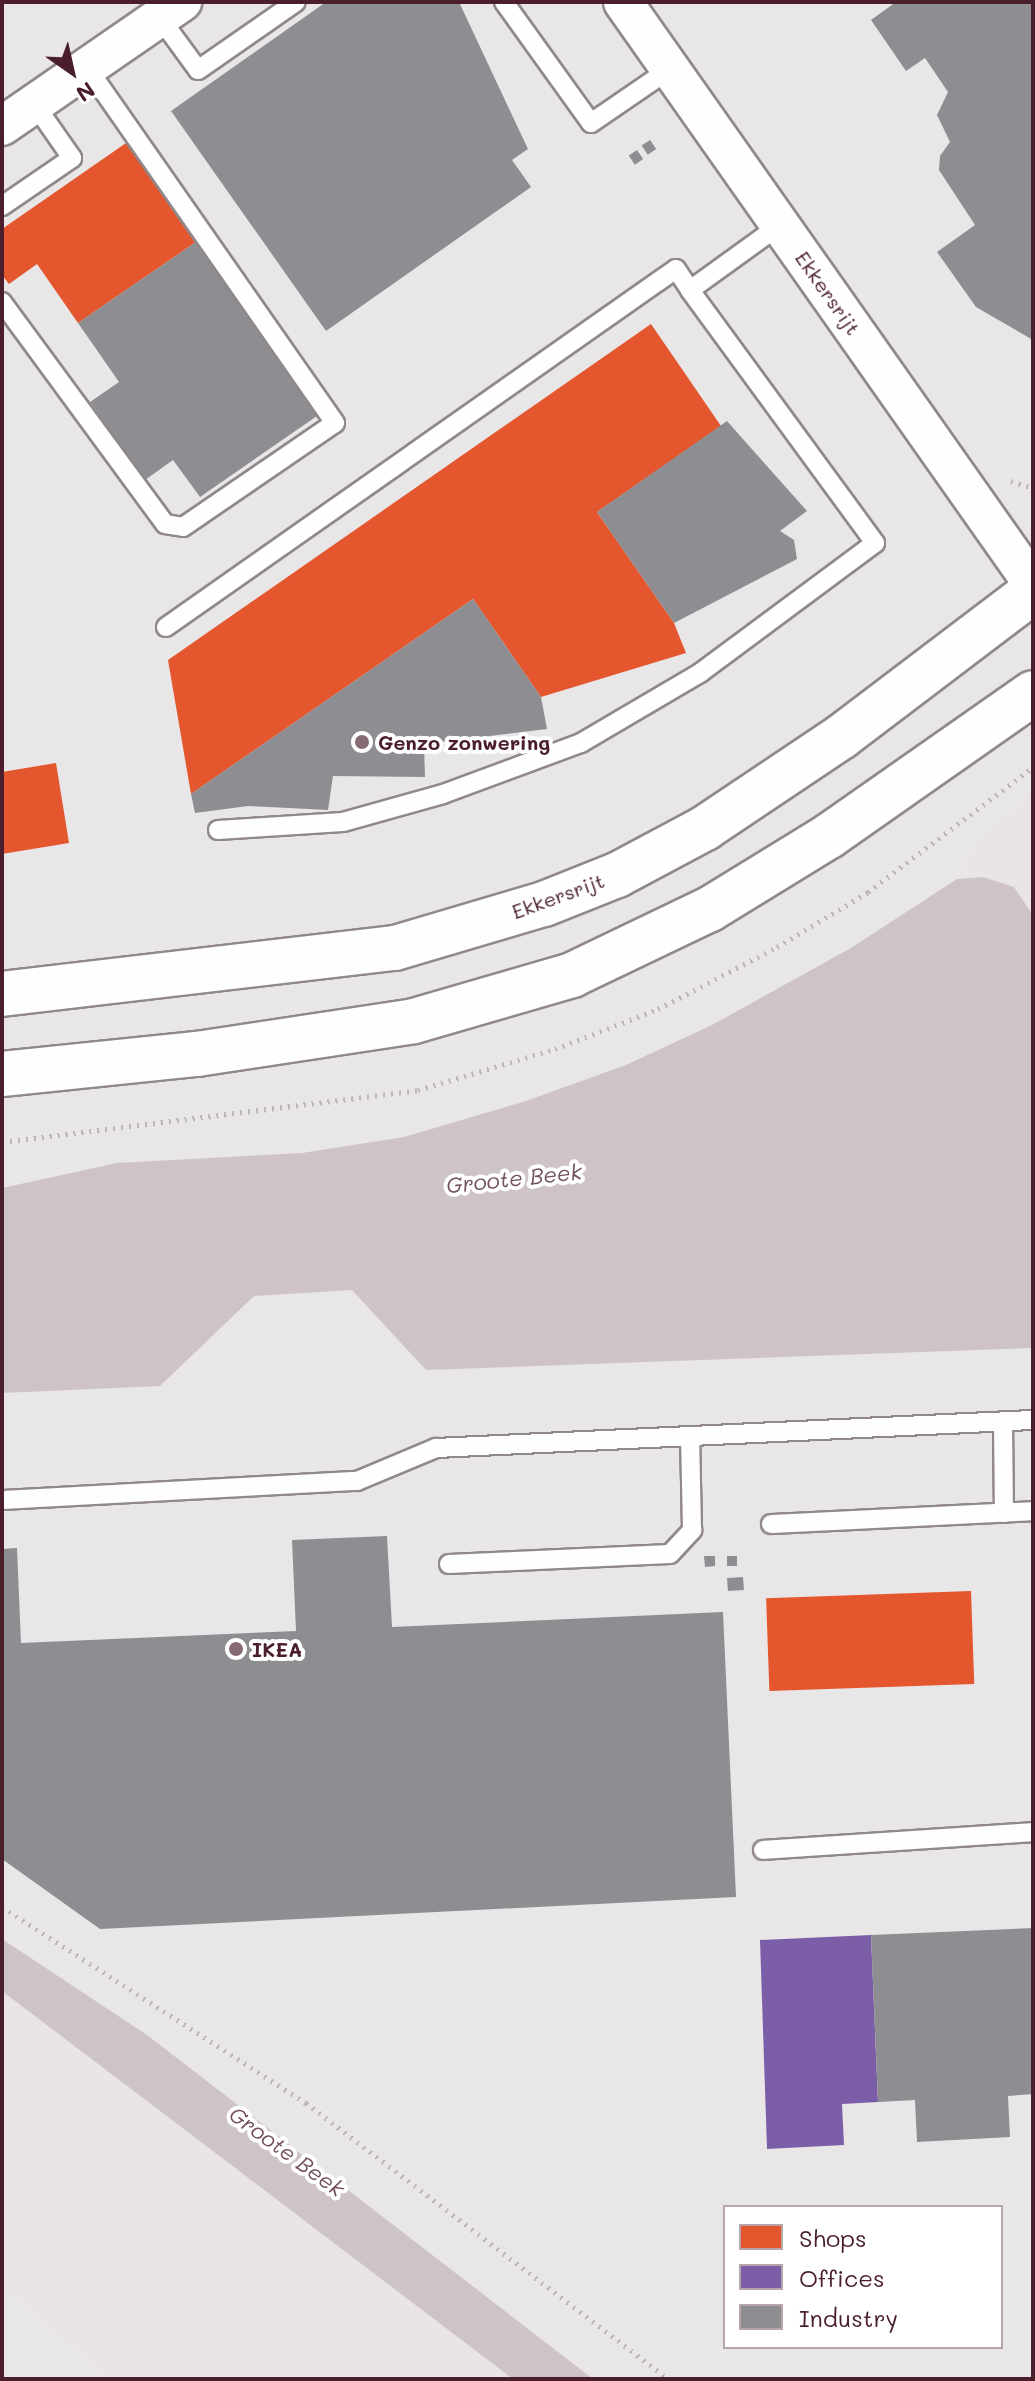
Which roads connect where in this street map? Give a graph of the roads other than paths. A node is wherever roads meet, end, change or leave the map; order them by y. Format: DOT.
graph roads {
  1 [pos="296,2"];
  2 [pos="504,2"];
  3 [pos="623,2"];
  4 [pos="171,10"];
  5 [pos="87,68"];
  6 [pos="670,69"];
  7 [pos="35,105"];
  8 [pos="2,126"];
  9 [pos="2,206"];
  10 [pos="780,225"];
  11 [pos="690,290"];
  12 [pos="2,302"];
  13 [pos="1033,584"];
  14 [pos="1033,591"];
  15 [pos="166,627"];
  16 [pos="1033,693"];
  17 [pos="218,830"];
  18 [pos="2,994"];
  19 [pos="2,1074"];
  20 [pos="1033,1420"];
  21 [pos="1003,1421"];
  22 [pos="690,1436"];
  23 [pos="2,1500"];
  24 [pos="1033,1511"];
  25 [pos="1004,1513"];
  26 [pos="771,1524"];
  27 [pos="449,1564"];
  28 [pos="1033,1832"];
  29 [pos="763,1850"];
  1 -- 4 [label="lane"];
  2 -- 6 [label="lane"];
  3 -- 6 [label="street, Ekkersrijt"];
  4 -- 5 [label="street"];
  5 -- 7 [label="street"];
  5 -- 12 [label="lane"];
  6 -- 10 [label="street, Ekkersrijt"];
  7 -- 8 [label="street"];
  7 -- 9 [label="lane"];
  10 -- 11 [label="lane"];
  10 -- 13 [label="street, Ekkersrijt"];
  11 -- 15 [label="lane"];
  11 -- 17 [label="lane"];
  14 -- 18 [label="main road, Ekkersrijt"];
  16 -- 19 [label="main road"];
  20 -- 21 [label="lane"];
  21 -- 22 [label="lane"];
  21 -- 25 [label="lane"];
  22 -- 23 [label="lane"];
  22 -- 27 [label="lane"];
  24 -- 25 [label="lane"];
  25 -- 26 [label="lane"];
  28 -- 29 [label="lane"];
}
